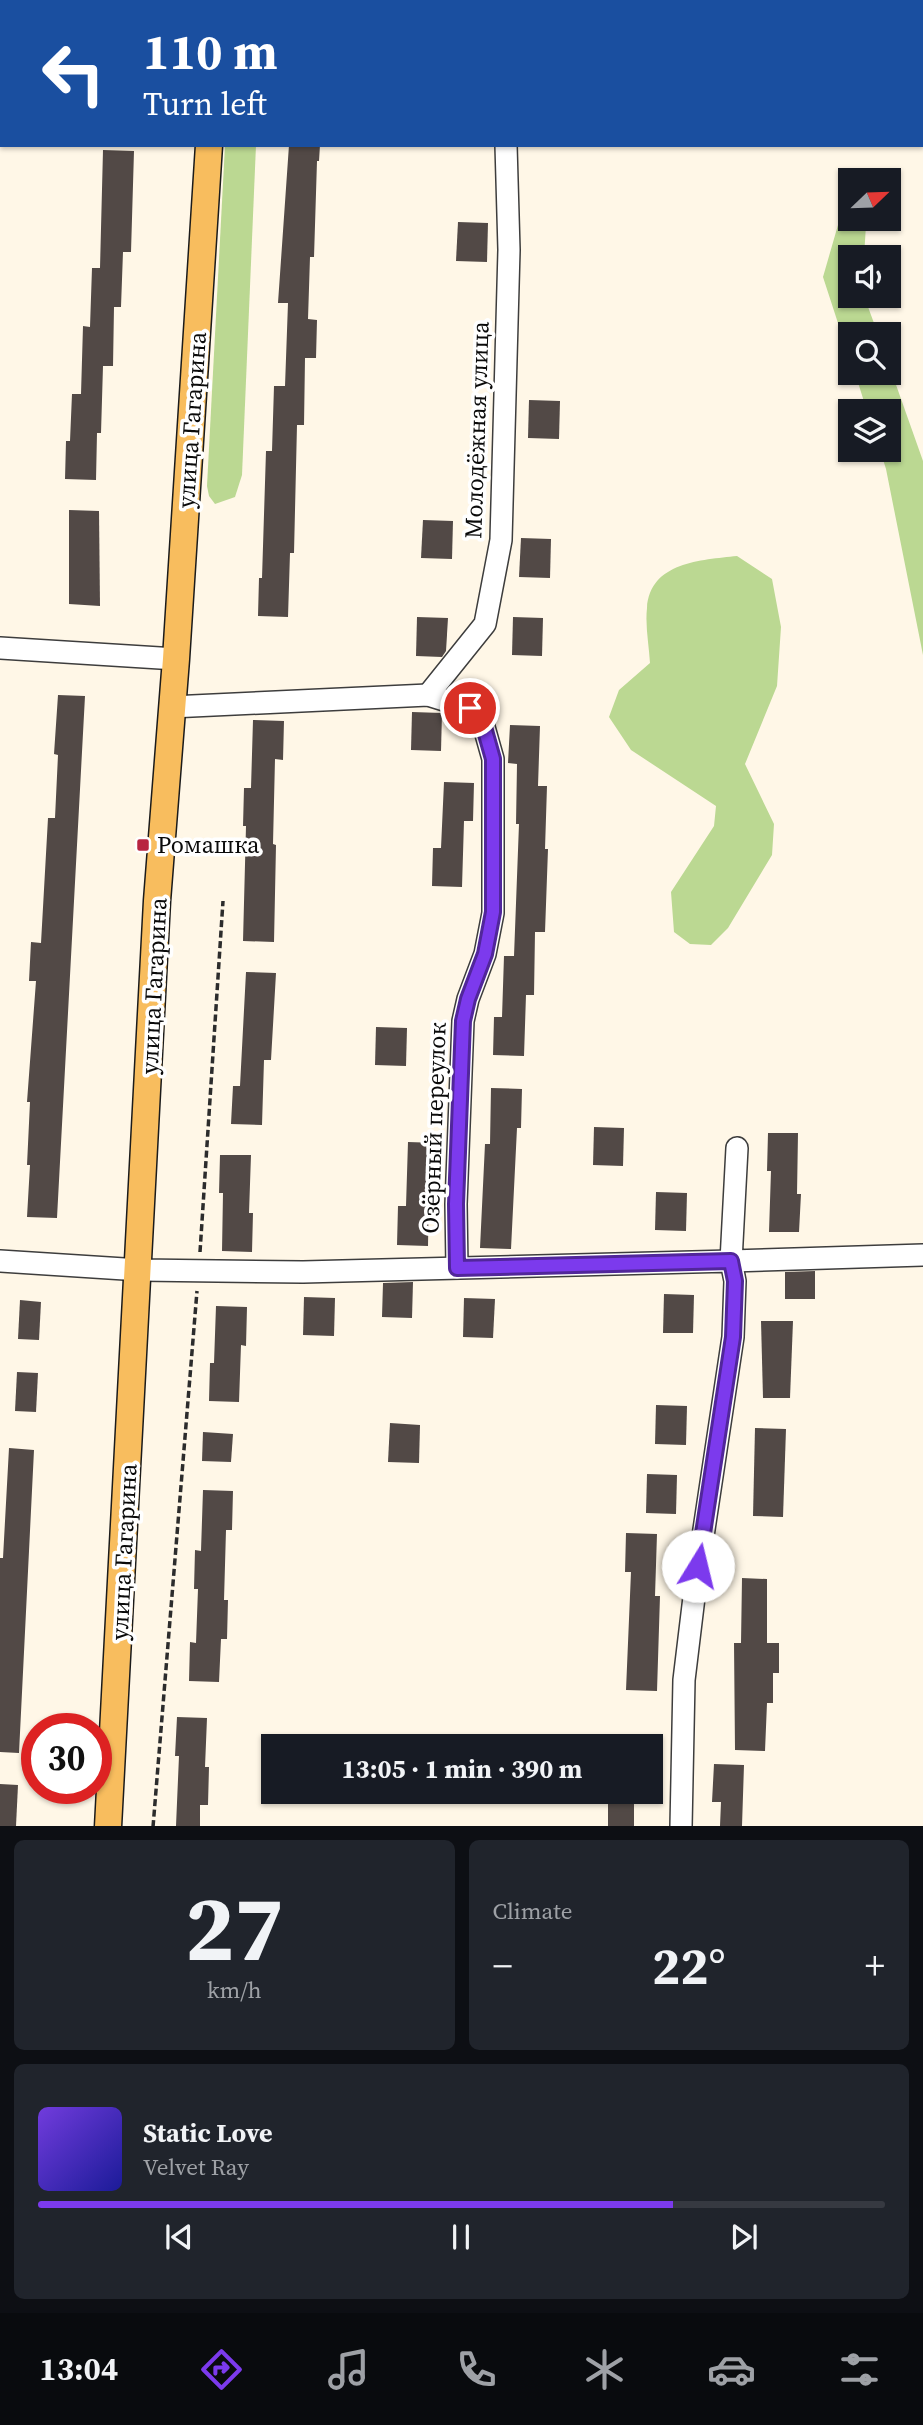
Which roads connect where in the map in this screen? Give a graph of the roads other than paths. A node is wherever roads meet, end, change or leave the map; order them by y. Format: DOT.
graph roads {
  1 [pos="209,147"];
  2 [pos="506,147"];
  3 [pos="0,648"];
  4 [pos="176,659"];
  5 [pos="428,695"];
  6 [pos="172,707"];
  7 [pos="737,1148"];
  8 [pos="923,1255"];
  9 [pos="0,1261"];
  10 [pos="731,1261"];
  11 [pos="457,1268"];
  12 [pos="139,1270"];
  13 [pos="108,1826"];
  14 [pos="681,1826"];
  1 -- 4 [label="main road, улица Гагарина"];
  2 -- 5 [label="street, Молодёжная улица"];
  3 -- 4 [label="street"];
  4 -- 6 [label="main road, улица Гагарина"];
  5 -- 6 [label="street, Озёрный переулок"];
  5 -- 11 [label="street, Озёрный переулок"];
  6 -- 12 [label="main road, улица Гагарина"];
  7 -- 10 [label="street"];
  8 -- 10 [label="street"];
  9 -- 12 [label="street"];
  10 -- 11 [label="street"];
  10 -- 14 [label="street"];
  11 -- 12 [label="street"];
  12 -- 13 [label="main road, улица Гагарина"];
}
